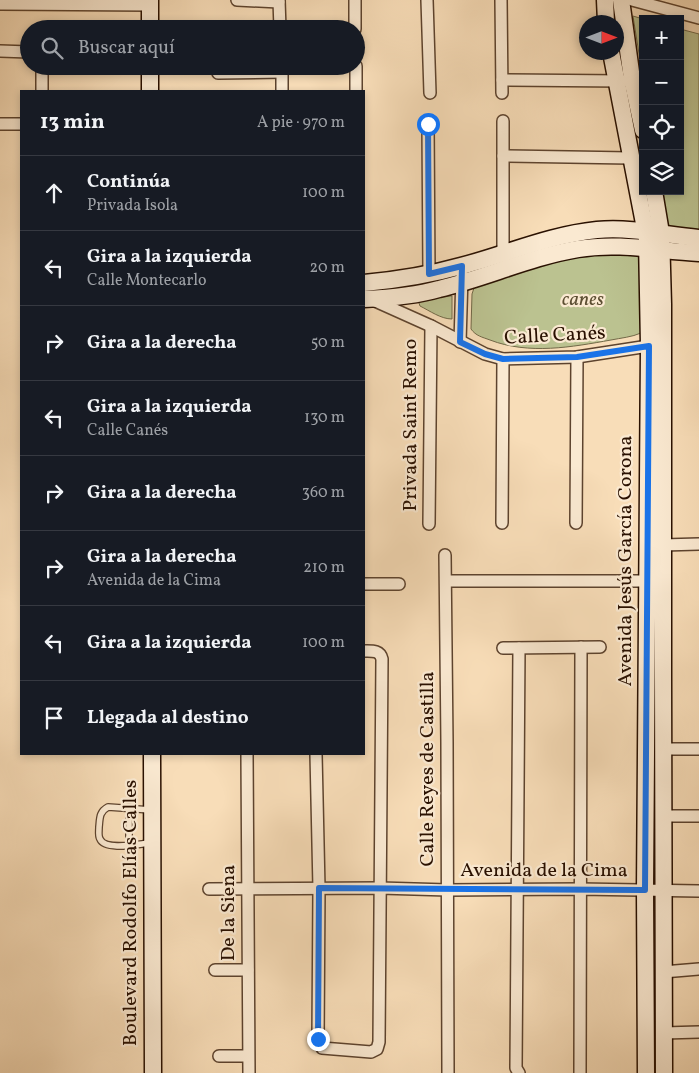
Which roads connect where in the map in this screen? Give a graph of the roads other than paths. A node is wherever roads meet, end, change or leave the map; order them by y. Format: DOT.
graph roads {
  1 [pos="237,0"];
  2 [pos="355,0"];
  3 [pos="427,0"];
  4 [pos="501,0"];
  5 [pos="605,0"];
  6 [pos="621,0"];
  7 [pos="632,0"];
  8 [pos="279,1"];
  9 [pos="150,2"];
  10 [pos="0,4"];
  11 [pos="606,15"];
  12 [pos="699,18"];
  13 [pos="150,20"];
  14 [pos="280,20"];
  15 [pos="356,20"];
  16 [pos="0,51"];
  17 [pos="20,52"];
  18 [pos="615,60"];
  19 [pos="42,75"];
  20 [pos="150,75"];
  21 [pos="282,75"];
  22 [pos="356,75"];
  23 [pos="502,80"];
  24 [pos="624,80"];
  25 [pos="42,90"];
  26 [pos="150,90"];
  27 [pos="282,90"];
  28 [pos="356,90"];
  29 [pos="430,93"];
  30 [pos="502,94"];
  31 [pos="639,119"];
  32 [pos="502,121"];
  33 [pos="0,124"];
  34 [pos="20,124"];
  35 [pos="428,124"];
  36 [pos="502,156"];
  37 [pos="630,158"];
  38 [pos="654,195"];
  39 [pos="699,238"];
  40 [pos="654,240"];
  41 [pos="503,253"];
  42 [pos="699,253"];
  43 [pos="462,266"];
  44 [pos="429,274"];
  45 [pos="365,283"];
  46 [pos="462,283"];
  47 [pos="368,299"];
  48 [pos="431,326"];
  49 [pos="460,342"];
  50 [pos="656,345"];
  51 [pos="577,357"];
  52 [pos="503,359"];
  53 [pos="502,523"];
  54 [pos="576,523"];
  55 [pos="429,524"];
  56 [pos="699,544"];
  57 [pos="662,545"];
  58 [pos="445,554"];
  59 [pos="446,581"];
  60 [pos="655,581"];
  61 [pos="365,584"];
  62 [pos="399,584"];
  63 [pos="581,647"];
  64 [pos="600,647"];
  65 [pos="502,648"];
  66 [pos="519,648"];
  67 [pos="365,651"];
  68 [pos="663,749"];
  69 [pos="699,749"];
  70 [pos="152,755"];
  71 [pos="247,755"];
  72 [pos="316,755"];
  73 [pos="128,807"];
  74 [pos="151,810"];
  75 [pos="664,816"];
  76 [pos="699,816"];
  77 [pos="152,842"];
  78 [pos="129,844"];
  79 [pos="248,888"];
  80 [pos="319,888"];
  81 [pos="380,888"];
  82 [pos="580,888"];
  83 [pos="209,889"];
  84 [pos="518,889"];
  85 [pos="448,890"];
  86 [pos="645,890"];
  87 [pos="664,890"];
  88 [pos="699,890"];
  89 [pos="699,969"];
  90 [pos="215,970"];
  91 [pos="248,970"];
  92 [pos="663,972"];
  93 [pos="699,1032"];
  94 [pos="664,1034"];
  95 [pos="219,1056"];
  96 [pos="248,1056"];
  97 [pos="517,1070"];
  98 [pos="581,1071"];
  99 [pos="153,1073"];
  100 [pos="249,1073"];
  101 [pos="448,1073"];
  102 [pos="646,1073"];
  103 [pos="664,1073"];
  1 -- 8 [label="street"];
  2 -- 15 [label="street"];
  3 -- 29 [label="street"];
  4 -- 23 [label="street"];
  5 -- 11 [label="street"];
  6 -- 24 [label="street, Avenida Jesús García Corona"];
  7 -- 12 [label="street"];
  8 -- 14 [label="street"];
  9 -- 10 [label="street"];
  9 -- 13 [label="street"];
  16 -- 17 [label="street"];
  18 -- 24 [label="street, Avenida Jesús García Corona"];
  19 -- 25 [label="street"];
  20 -- 26 [label="street"];
  21 -- 27 [label="street"];
  22 -- 28 [label="street"];
  23 -- 24 [label="street"];
  23 -- 30 [label="street"];
  24 -- 31 [label="street, Avenida Jesús García Corona"];
  24 -- 37 [label="street, Avenida Jesús García Corona"];
  32 -- 36 [label="street"];
  33 -- 34 [label="street"];
  35 -- 44 [label="street"];
  36 -- 37 [label="street"];
  36 -- 41 [label="street"];
  37 -- 40 [label="street, Avenida Jesús García Corona"];
  38 -- 40 [label="street, Avenida Jesús García Corona"];
  39 -- 40 [label="street"];
  40 -- 41 [label="street"];
  40 -- 42 [label="street"];
  40 -- 46 [label="street"];
  40 -- 50 [label="street, Avenida Jesús García Corona"];
  41 -- 43 [label="street"];
  43 -- 44 [label="street"];
  43 -- 46 [label="street"];
  44 -- 45 [label="street"];
  46 -- 47 [label="street"];
  46 -- 49 [label="street"];
  47 -- 48 [label="street, Calle Canés"];
  48 -- 49 [label="street, Calle Canés"];
  48 -- 55 [label="street, Privada Saint Remo"];
  49 -- 52 [label="street, Calle Canés"];
  50 -- 51 [label="street, Calle Canés"];
  50 -- 57 [label="street, Avenida Jesús García Corona"];
  50 -- 60 [label="street, Avenida Jesús García Corona"];
  51 -- 52 [label="street, Calle Canés"];
  51 -- 54 [label="street"];
  52 -- 53 [label="street"];
  56 -- 57 [label="street"];
  57 -- 60 [label="street, Avenida Jesús García Corona"];
  58 -- 59 [label="street, Calle Reyes de Castilla"];
  59 -- 60 [label="street"];
  59 -- 85 [label="street, Calle Reyes de Castilla"];
  60 -- 68 [label="street, Avenida Jesús García Corona"];
  60 -- 86 [label="street, Avenida Jesús García Corona"];
  61 -- 62 [label="street"];
  63 -- 64 [label="street"];
  63 -- 66 [label="street"];
  63 -- 82 [label="street"];
  65 -- 66 [label="street"];
  66 -- 84 [label="street"];
  67 -- 81 [label="street"];
  68 -- 69 [label="street"];
  68 -- 75 [label="street, Avenida Jesús García Corona"];
  70 -- 74 [label="street, Boulevard Rodolfo Elías Calles"];
  71 -- 79 [label="street, De la Siena"];
  72 -- 80 [label="street"];
  73 -- 74 [label="lane"];
  73 -- 78 [label="lane"];
  73 -- 78 [label="lane"];
  74 -- 77 [label="street, Boulevard Rodolfo Elías Calles"];
  75 -- 76 [label="street"];
  75 -- 87 [label="street, Avenida Jesús García Corona"];
  77 -- 78 [label="lane"];
  77 -- 99 [label="street, Boulevard Rodolfo Elías Calles"];
  79 -- 80 [label="street, Avenida de la Cima"];
  79 -- 83 [label="street, Avenida de la Cima"];
  79 -- 91 [label="street, De la Siena"];
  80 -- 81 [label="street, Avenida de la Cima"];
  80 -- 81 [label="street"];
  81 -- 85 [label="street, Avenida de la Cima"];
  82 -- 84 [label="street, Avenida de la Cima"];
  82 -- 86 [label="street, Avenida de la Cima"];
  82 -- 98 [label="street"];
  84 -- 85 [label="street, Avenida de la Cima"];
  84 -- 97 [label="street"];
  85 -- 101 [label="street, Calle Reyes de Castilla"];
  86 -- 87 [label="street, Avenida de la Cima"];
  86 -- 102 [label="street, Avenida Jesús García Corona"];
  87 -- 88 [label="street, Avenida de la Cima"];
  87 -- 92 [label="street, Avenida Jesús García Corona"];
  89 -- 92 [label="street"];
  90 -- 91 [label="street"];
  91 -- 96 [label="street, De la Siena"];
  92 -- 94 [label="street, Avenida Jesús García Corona"];
  93 -- 94 [label="street"];
  94 -- 103 [label="street, Avenida Jesús García Corona"];
  95 -- 96 [label="street"];
  96 -- 100 [label="street, De la Siena"];
}
